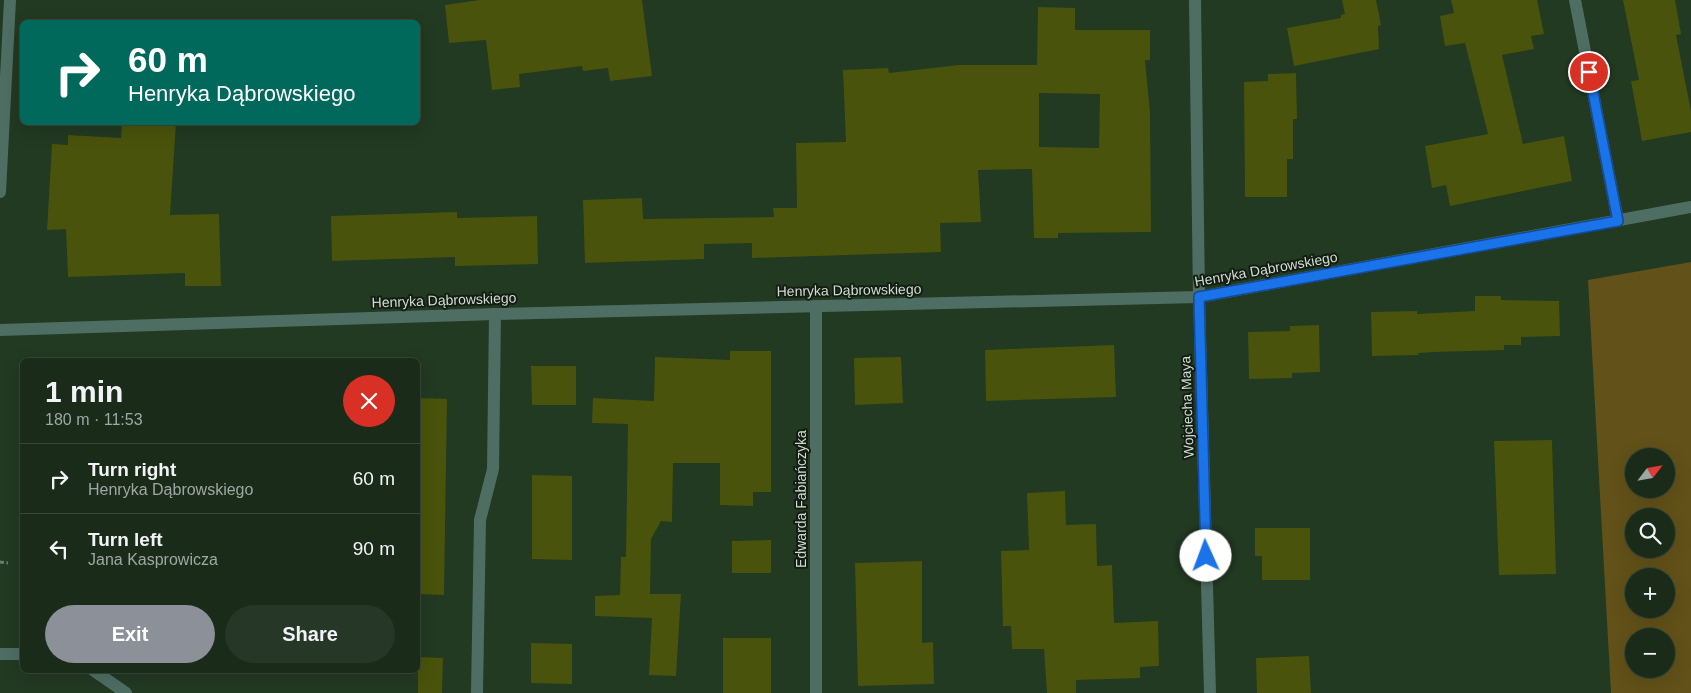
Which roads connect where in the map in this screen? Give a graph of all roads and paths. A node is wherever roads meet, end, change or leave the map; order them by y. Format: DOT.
graph roads {
  1 [pos="10,0"];
  2 [pos="1195,0"];
  3 [pos="1575,0"];
  4 [pos="0,192"];
  5 [pos="1691,207"];
  6 [pos="1618,221"];
  7 [pos="1199,297"];
  8 [pos="816,306"];
  9 [pos="494,314"];
  10 [pos="0,330"];
  11 [pos="0,562"];
  12 [pos="8,563"];
  13 [pos="0,654"];
  14 [pos="20,654"];
  15 [pos="97,673"];
  16 [pos="126,693"];
  17 [pos="477,693"];
  18 [pos="816,693"];
  19 [pos="1210,693"];
  1 -- 4 [label="street"];
  2 -- 7 [label="street, Wojciecha Maya"];
  3 -- 6 [label="street"];
  5 -- 6 [label="street, Henryka Dąbrowskiego"];
  6 -- 7 [label="street, Henryka Dąbrowskiego"];
  7 -- 8 [label="street, Henryka Dąbrowskiego"];
  7 -- 19 [label="street, Wojciecha Maya"];
  8 -- 9 [label="street, Henryka Dąbrowskiego"];
  8 -- 18 [label="street, Edwarda Fabiańczyka"];
  9 -- 10 [label="street, Henryka Dąbrowskiego"];
  9 -- 17 [label="street"];
  11 -- 12 [label="path"];
  13 -- 14 [label="street"];
  15 -- 16 [label="street"];
}
